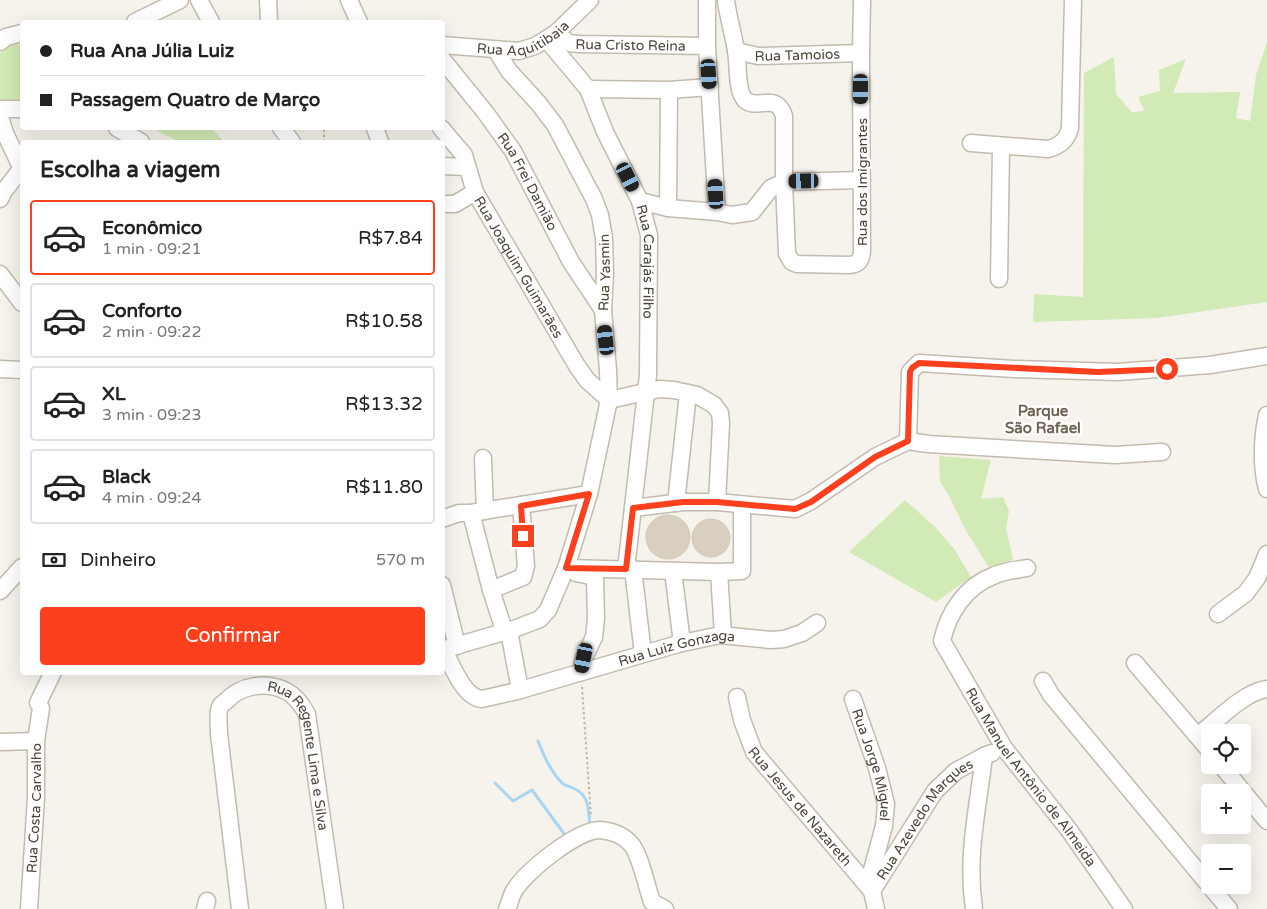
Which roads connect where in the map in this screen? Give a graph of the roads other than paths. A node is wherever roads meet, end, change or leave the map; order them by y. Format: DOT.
graph roads {
  1 [pos="180,0"];
  2 [pos="199,0"];
  3 [pos="268,0"];
  4 [pos="349,0"];
  5 [pos="590,0"];
  6 [pos="707,0"];
  7 [pos="726,0"];
  8 [pos="862,0"];
  9 [pos="1074,0"];
  10 [pos="139,20"];
  11 [pos="210,20"];
  12 [pos="269,20"];
  13 [pos="357,20"];
  14 [pos="20,34"];
  15 [pos="551,37"];
  16 [pos="0,42"];
  17 [pos="445,45"];
  18 [pos="707,46"];
  19 [pos="496,50"];
  20 [pos="736,51"];
  21 [pos="861,53"];
  22 [pos="445,63"];
  23 [pos="710,87"];
  24 [pos="588,89"];
  25 [pos="669,90"];
  26 [pos="0,109"];
  27 [pos="20,109"];
  28 [pos="0,117"];
  29 [pos="120,130"];
  30 [pos="443,130"];
  31 [pos="138,140"];
  32 [pos="971,143"];
  33 [pos="1001,147"];
  34 [pos="20,164"];
  35 [pos="445,166"];
  36 [pos="468,167"];
  37 [pos="20,171"];
  38 [pos="862,180"];
  39 [pos="784,182"];
  40 [pos="475,192"];
  41 [pos="0,199"];
  42 [pos="640,201"];
  43 [pos="445,204"];
  44 [pos="668,208"];
  45 [pos="717,212"];
  46 [pos="0,274"];
  47 [pos="999,280"];
  48 [pos="20,300"];
  49 [pos="603,310"];
  50 [pos="1267,356"];
  51 [pos="0,369"];
  52 [pos="20,370"];
  53 [pos="646,391"];
  54 [pos="688,393"];
  55 [pos="609,400"];
  56 [pos="1267,416"];
  57 [pos="908,441"];
  58 [pos="1162,452"];
  59 [pos="483,458"];
  60 [pos="1267,488"];
  61 [pos="589,494"];
  62 [pos="717,502"];
  63 [pos="676,503"];
  64 [pos="742,505"];
  65 [pos="521,506"];
  66 [pos="633,508"];
  67 [pos="478,512"];
  68 [pos="445,518"];
  69 [pos="1267,554"];
  70 [pos="571,568"];
  71 [pos="1027,568"];
  72 [pos="20,569"];
  73 [pos="630,569"];
  74 [pos="672,570"];
  75 [pos="719,572"];
  76 [pos="0,590"];
  77 [pos="491,590"];
  78 [pos="1218,614"];
  79 [pos="445,617"];
  80 [pos="817,623"];
  81 [pos="507,632"];
  82 [pos="723,635"];
  83 [pos="682,643"];
  84 [pos="448,649"];
  85 [pos="643,654"];
  86 [pos="1134,663"];
  87 [pos="581,672"];
  88 [pos="52,675"];
  89 [pos="1042,681"];
  90 [pos="1267,689"];
  91 [pos="520,690"];
  92 [pos="737,696"];
  93 [pos="853,699"];
  94 [pos="1198,736"];
  95 [pos="1201,740"];
  96 [pos="36,741"];
  97 [pos="0,742"];
  98 [pos="1004,748"];
  99 [pos="984,756"];
  100 [pos="1228,774"];
  101 [pos="1267,821"];
  102 [pos="872,891"];
  103 [pos="657,907"];
  104 [pos="29,909"];
  105 [pos="240,909"];
  106 [pos="335,909"];
  107 [pos="507,909"];
  108 [pos="876,909"];
  109 [pos="974,909"];
  110 [pos="1124,909"];
  111 [pos="1230,909"];
  1 -- 10 [label="street"];
  2 -- 11 [label="street"];
  3 -- 12 [label="street"];
  4 -- 13 [label="street"];
  5 -- 15 [label="street, Rua Aquitibaia"];
  6 -- 18 [label="street"];
  7 -- 20 [label="street"];
  8 -- 21 [label="street, Rua dos Imigrantes"];
  9 -- 33 [label="street"];
  14 -- 16 [label="street"];
  15 -- 18 [label="street, Rua Cristo Reina"];
  15 -- 19 [label="street, Rua Aquitibaia"];
  15 -- 24 [label="street, Rua Carajás Filho"];
  17 -- 19 [label="street, Rua Aquitibaia"];
  18 -- 23 [label="street"];
  19 -- 49 [label="street, Rua Yasmin"];
  20 -- 21 [label="street, Rua Tamoios"];
  20 -- 39 [label="street"];
  21 -- 38 [label="street, Rua dos Imigrantes"];
  22 -- 49 [label="street, Rua Frei Damião"];
  23 -- 25 [label="street"];
  23 -- 45 [label="street"];
  24 -- 25 [label="street"];
  24 -- 42 [label="street, Rua Carajás Filho"];
  25 -- 44 [label="street"];
  26 -- 27 [label="street"];
  28 -- 34 [label="street"];
  29 -- 31 [label="street"];
  30 -- 36 [label="street, Rua Joaquim Guimarães"];
  32 -- 33 [label="street"];
  33 -- 47 [label="street"];
  35 -- 36 [label="street"];
  36 -- 40 [label="street, Rua Joaquim Guimarães"];
  37 -- 41 [label="street"];
  38 -- 39 [label="street"];
  38 -- 39 [label="street, Rua dos Imigrantes"];
  39 -- 45 [label="street"];
  40 -- 43 [label="street"];
  40 -- 55 [label="street, Rua Joaquim Guimarães"];
  42 -- 44 [label="street"];
  42 -- 53 [label="street, Rua Carajás Filho"];
  44 -- 45 [label="street"];
  46 -- 48 [label="street"];
  49 -- 55 [label="street, Rua Yasmin"];
  50 -- 57 [label="street"];
  51 -- 52 [label="street"];
  53 -- 54 [label="street"];
  53 -- 55 [label="street"];
  53 -- 66 [label="street, Rua Carajás Filho"];
  54 -- 62 [label="street"];
  54 -- 63 [label="street"];
  55 -- 61 [label="street, Rua Yasmin"];
  56 -- 60 [label="street"];
  57 -- 58 [label="street"];
  57 -- 64 [label="street"];
  59 -- 67 [label="street"];
  61 -- 65 [label="street"];
  61 -- 70 [label="street, Rua Yasmin"];
  62 -- 63 [label="street"];
  62 -- 64 [label="street"];
  63 -- 66 [label="street"];
  64 -- 75 [label="street"];
  65 -- 67 [label="street"];
  65 -- 77 [label="street"];
  66 -- 73 [label="street, Rua Carajás Filho"];
  67 -- 68 [label="street"];
  67 -- 77 [label="street"];
  69 -- 78 [label="street"];
  70 -- 73 [label="street"];
  70 -- 81 [label="street, Rua Yasmin"];
  70 -- 87 [label="street"];
  71 -- 98 [label="street, Rua Manuel Antônio de Almeida"];
  72 -- 76 [label="street"];
  73 -- 74 [label="street"];
  73 -- 85 [label="street, Rua Carajás Filho"];
  74 -- 75 [label="street"];
  74 -- 83 [label="street"];
  75 -- 82 [label="street"];
  77 -- 81 [label="street"];
  79 -- 84 [label="street"];
  80 -- 82 [label="street, Rua Luiz Gonzaga"];
  81 -- 84 [label="street, Rua Yasmin"];
  81 -- 91 [label="street"];
  82 -- 83 [label="street, Rua Luiz Gonzaga"];
  83 -- 85 [label="street, Rua Luiz Gonzaga"];
  84 -- 91 [label="street, Rua Luiz Gonzaga"];
  85 -- 87 [label="street, Rua Luiz Gonzaga"];
  86 -- 94 [label="street"];
  87 -- 91 [label="street, Rua Luiz Gonzaga"];
  88 -- 96 [label="street, Rua Costa Carvalho"];
  89 -- 111 [label="street"];
  90 -- 94 [label="street"];
  92 -- 102 [label="street, Rua Jesus de Nazareth"];
  93 -- 102 [label="street, Rua Jorge Miguel"];
  94 -- 95 [label="street"];
  96 -- 97 [label="street"];
  96 -- 104 [label="street, Rua Costa Carvalho"];
  98 -- 99 [label="street, Rua Azevedo Marques"];
  98 -- 110 [label="street, Rua Manuel Antônio de Almeida"];
  99 -- 102 [label="street, Rua Azevedo Marques"];
  99 -- 109 [label="street"];
  100 -- 101 [label="street"];
  102 -- 108 [label="street, Rua Jesus de Nazareth"];
  103 -- 107 [label="street"];
  105 -- 106 [label="street, Rua Regente Lima e Silva"];
}
